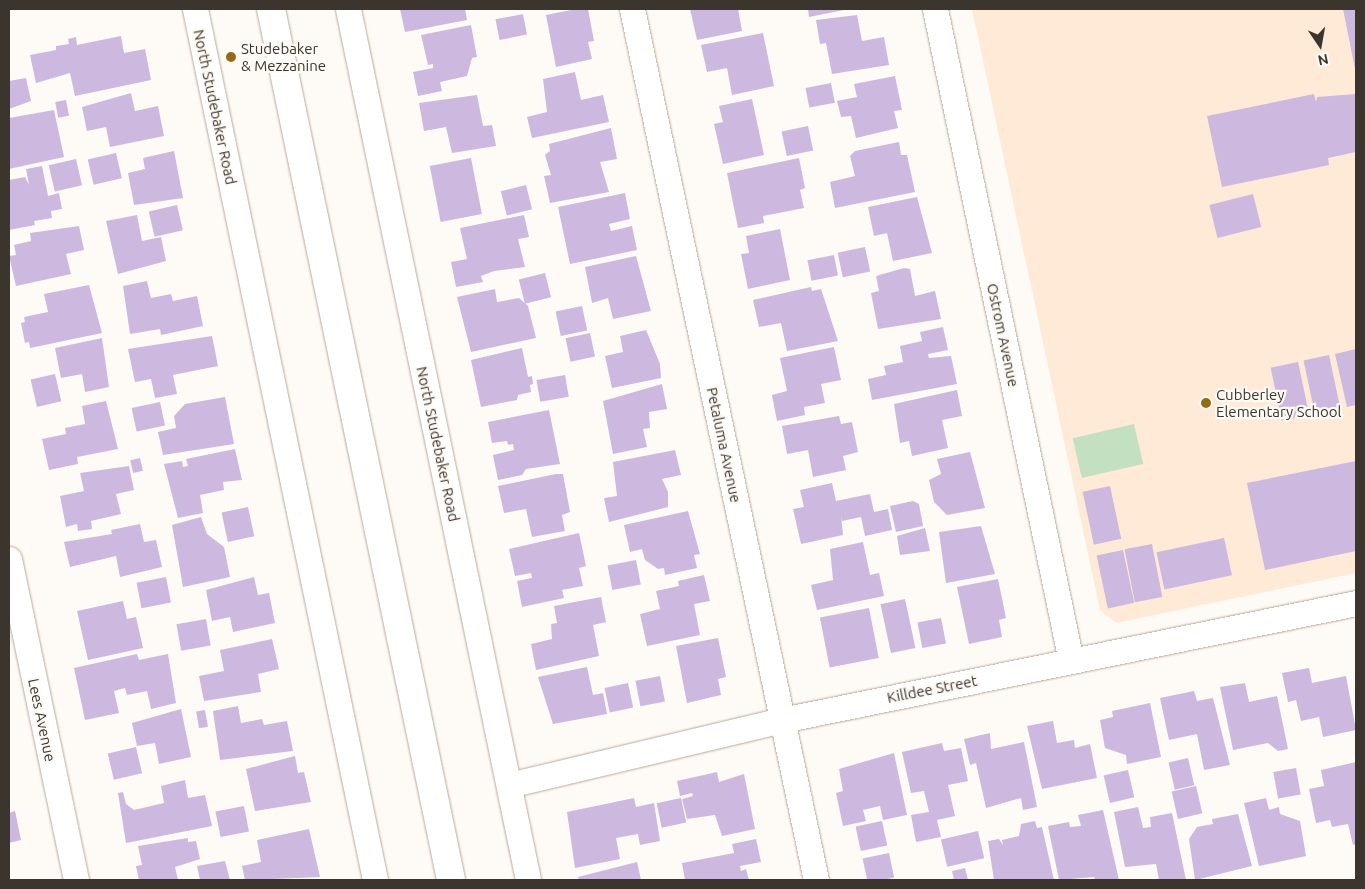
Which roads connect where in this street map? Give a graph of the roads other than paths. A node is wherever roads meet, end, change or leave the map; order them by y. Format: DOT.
graph roads {
  1 [pos="195,9"];
  2 [pos="271,9"];
  3 [pos="348,9"];
  4 [pos="632,9"];
  5 [pos="935,9"];
  6 [pos="9,559"];
  7 [pos="1356,603"];
  8 [pos="1071,661"];
  9 [pos="782,720"];
  10 [pos="509,785"];
  11 [pos="76,880"];
  12 [pos="375,880"];
  13 [pos="451,880"];
  14 [pos="528,880"];
  15 [pos="816,880"];
  1 -- 12 [label="street, North Studebaker Road"];
  2 -- 13 [label="main road"];
  3 -- 10 [label="street, North Studebaker Road"];
  4 -- 9 [label="street, Petaluma Avenue"];
  5 -- 8 [label="street, Ostrom Avenue"];
  6 -- 11 [label="street, Lees Avenue"];
  7 -- 8 [label="street, Killdee Street"];
  8 -- 9 [label="street, Killdee Street"];
  9 -- 10 [label="street, Killdee Street"];
  9 -- 15 [label="street, Petaluma Avenue"];
  10 -- 14 [label="street, North Studebaker Road"];
}
